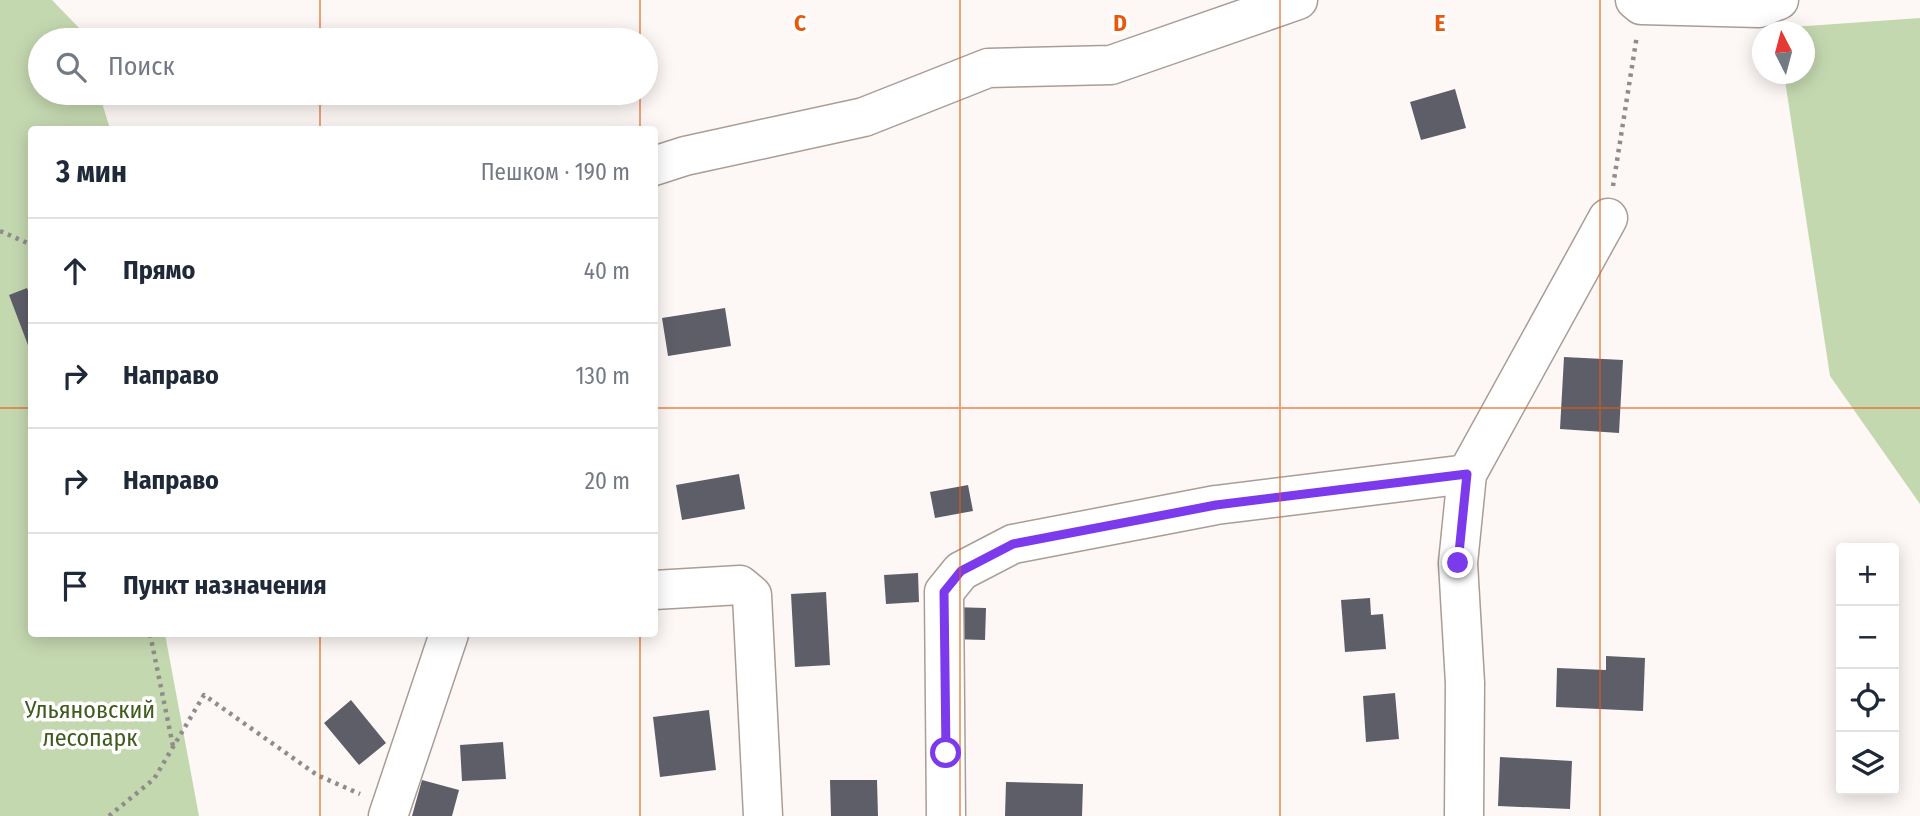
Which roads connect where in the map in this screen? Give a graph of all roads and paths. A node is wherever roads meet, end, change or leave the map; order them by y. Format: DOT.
graph roads {
  1 [pos="1298,0"];
  2 [pos="1779,0"];
  3 [pos="1638,2"];
  4 [pos="658,165"];
  5 [pos="1608,218"];
  6 [pos="0,231"];
  7 [pos="28,243"];
  8 [pos="1467,474"];
  9 [pos="658,590"];
  10 [pos="151,637"];
  11 [pos="448,637"];
  12 [pos="173,747"];
  13 [pos="388,811"];
  14 [pos="109,816"];
  15 [pos="763,816"];
  16 [pos="946,816"];
  17 [pos="1465,816"];
  1 -- 4 [label="street"];
  2 -- 3 [label="street"];
  3 -- 5 [label="path"];
  5 -- 8 [label="street"];
  6 -- 7 [label="path"];
  8 -- 16 [label="street"];
  8 -- 17 [label="street"];
  9 -- 15 [label="street"];
  10 -- 12 [label="path"];
  11 -- 13 [label="street"];
  12 -- 13 [label="path"];
  12 -- 14 [label="path"];
}
